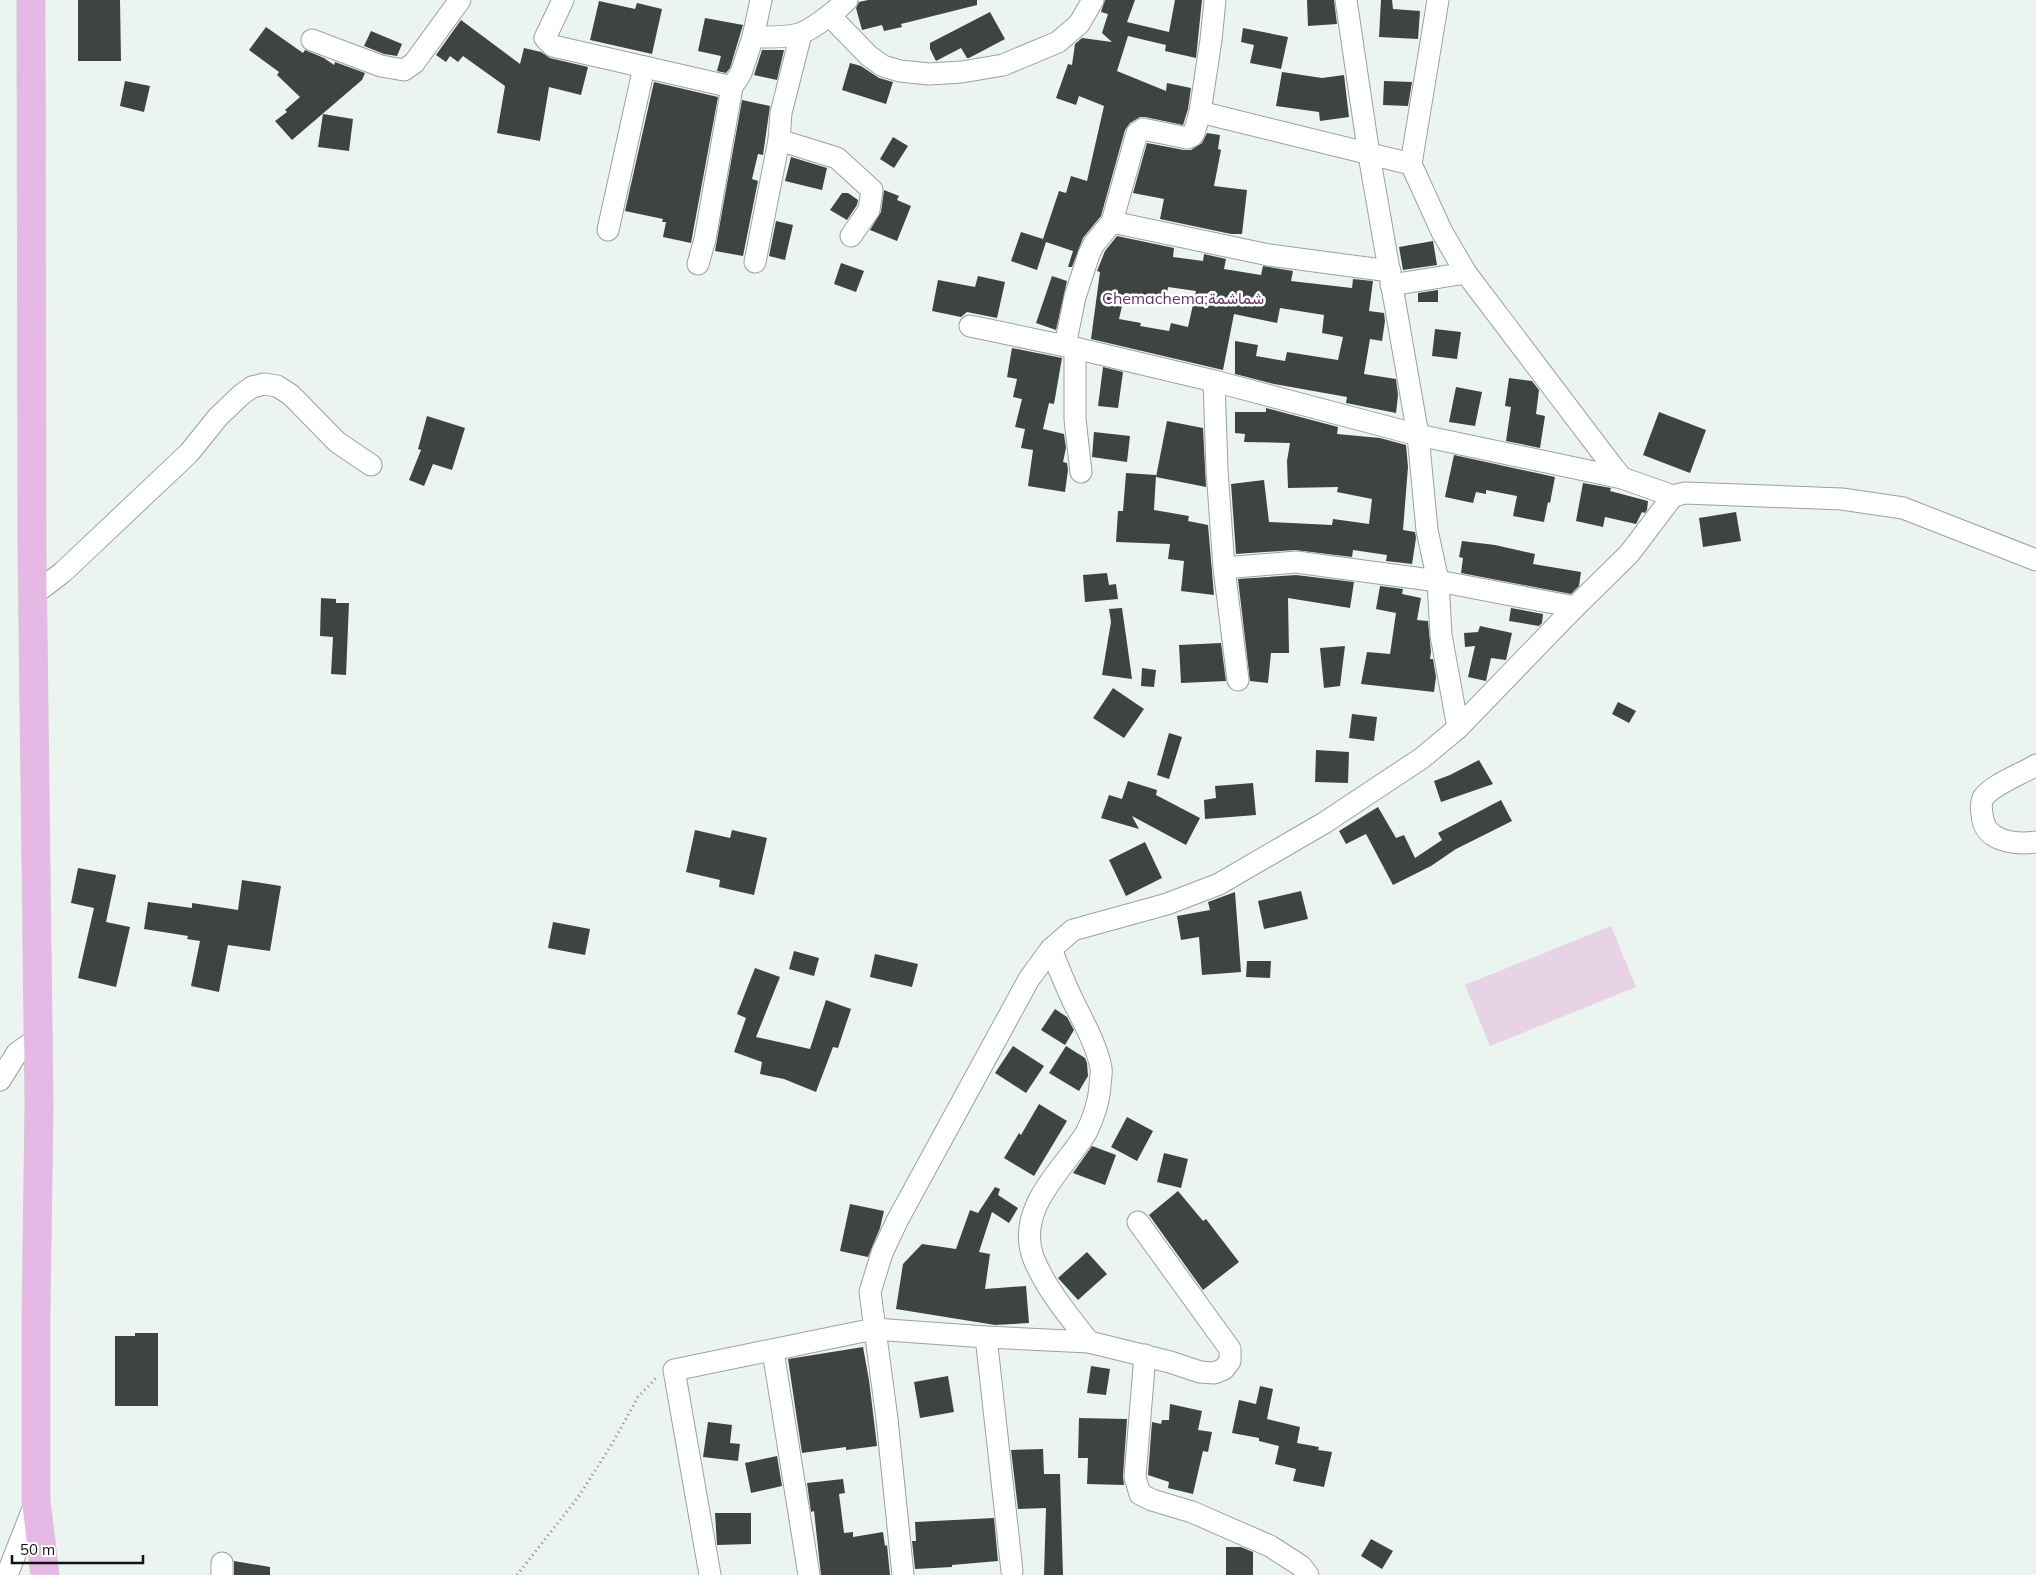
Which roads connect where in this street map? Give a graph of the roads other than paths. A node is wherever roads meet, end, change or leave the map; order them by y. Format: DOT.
graph roads {
  1 [pos="32,0"];
  2 [pos="460,0"];
  3 [pos="563,0"];
  4 [pos="761,0"];
  5 [pos="847,0"];
  6 [pos="1093,0"];
  7 [pos="1215,0"];
  8 [pos="1346,0"];
  9 [pos="1438,0"];
  10 [pos="830,16"];
  11 [pos="801,34"];
  12 [pos="753,37"];
  13 [pos="312,40"];
  14 [pos="644,67"];
  15 [pos="732,87"];
  16 [pos="1200,112"];
  17 [pos="779,140"];
  18 [pos="1369,155"];
  19 [pos="1411,164"];
  20 [pos="1112,222"];
  21 [pos="608,230"];
  22 [pos="851,236"];
  23 [pos="755,262"];
  24 [pos="698,264"];
  25 [pos="1466,273"];
  26 [pos="1391,278"];
  27 [pos="970,326"];
  28 [pos="1070,347"];
  29 [pos="1214,381"];
  30 [pos="1418,434"];
  31 [pos="371,465"];
  32 [pos="1081,472"];
  33 [pos="1622,478"];
  34 [pos="1673,496"];
  35 [pos="2036,560"];
  36 [pos="1224,568"];
  37 [pos="1438,581"];
  38 [pos="33,595"];
  39 [pos="1575,607"];
  40 [pos="1238,680"];
  41 [pos="1458,728"];
  42 [pos="2036,765"];
  43 [pos="2036,842"];
  44 [pos="1051,949"];
  45 [pos="38,1038"];
  46 [pos="0,1080"];
  47 [pos="1138,1222"];
  48 [pos="874,1329"];
  49 [pos="986,1337"];
  50 [pos="1089,1342"];
  51 [pos="773,1351"];
  52 [pos="1145,1355"];
  53 [pos="36,1501"];
  54 [pos="1012,1571"];
  55 [pos="8,1575"];
  56 [pos="45,1575"];
  57 [pos="710,1575"];
  58 [pos="809,1575"];
  59 [pos="903,1575"];
  60 [pos="1308,1575"];
  1 -- 38 [label="main road"];
  2 -- 13 [label="street"];
  3 -- 14 [label="street"];
  4 -- 12 [label="street"];
  5 -- 10 [label="street"];
  6 -- 10 [label="street"];
  7 -- 16 [label="street"];
  8 -- 18 [label="street"];
  9 -- 19 [label="street"];
  10 -- 11 [label="street"];
  11 -- 12 [label="street"];
  11 -- 17 [label="street"];
  12 -- 15 [label="street"];
  14 -- 15 [label="street"];
  14 -- 21 [label="street"];
  15 -- 24 [label="street"];
  16 -- 18 [label="street"];
  16 -- 20 [label="street"];
  17 -- 22 [label="street"];
  17 -- 23 [label="street"];
  18 -- 19 [label="street"];
  18 -- 26 [label="street"];
  19 -- 25 [label="street"];
  20 -- 26 [label="street"];
  20 -- 28 [label="street"];
  25 -- 26 [label="street"];
  25 -- 33 [label="street"];
  26 -- 30 [label="street"];
  27 -- 28 [label="street"];
  28 -- 29 [label="street"];
  28 -- 32 [label="street"];
  29 -- 30 [label="street"];
  29 -- 36 [label="street"];
  30 -- 33 [label="street"];
  30 -- 37 [label="street"];
  31 -- 38 [label="street"];
  33 -- 34 [label="street"];
  34 -- 35 [label="street"];
  34 -- 39 [label="street"];
  36 -- 37 [label="street"];
  36 -- 40 [label="street"];
  37 -- 39 [label="street"];
  37 -- 41 [label="street"];
  38 -- 45 [label="main road"];
  39 -- 41 [label="street"];
  41 -- 44 [label="street"];
  42 -- 43 [label="street"];
  44 -- 48 [label="street"];
  44 -- 50 [label="street"];
  45 -- 46 [label="street"];
  45 -- 53 [label="main road"];
  47 -- 52 [label="street"];
  48 -- 49 [label="street"];
  48 -- 51 [label="street"];
  48 -- 59 [label="street"];
  49 -- 50 [label="street"];
  49 -- 54 [label="street"];
  50 -- 52 [label="street"];
  51 -- 57 [label="street"];
  51 -- 58 [label="street"];
  52 -- 60 [label="street"];
  53 -- 55 [label="street"];
  53 -- 56 [label="main road"];
}
